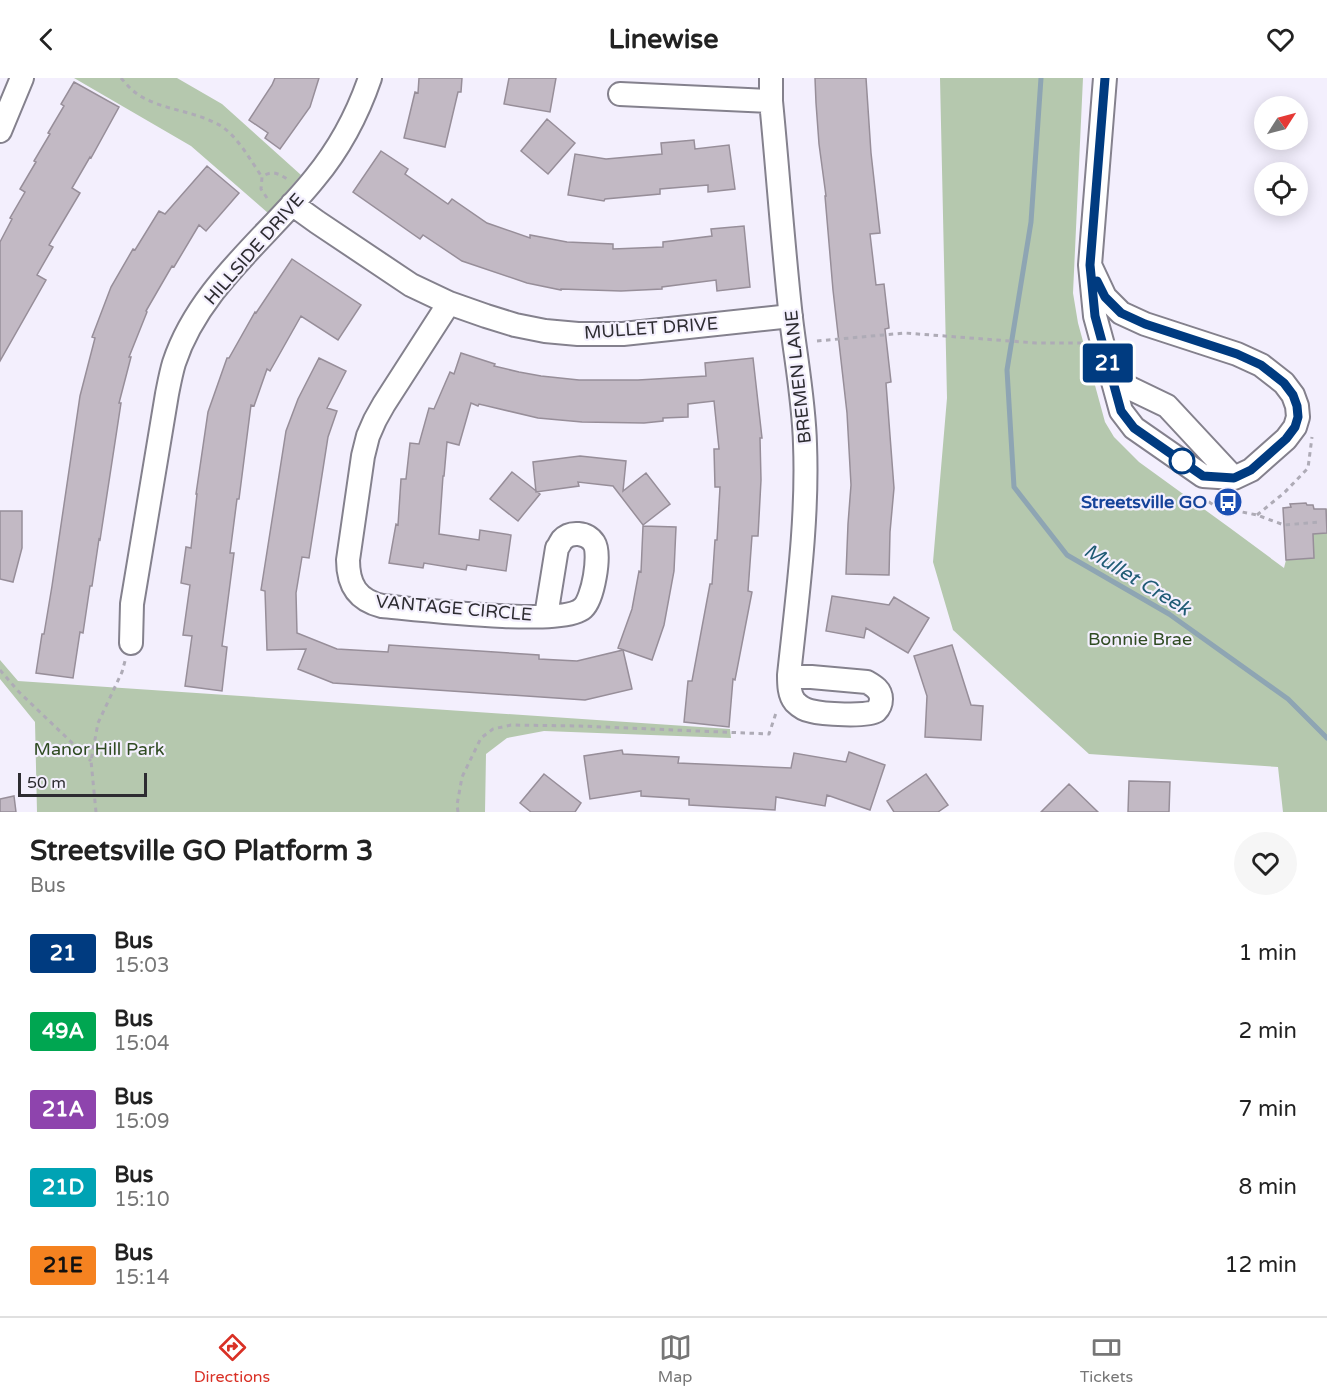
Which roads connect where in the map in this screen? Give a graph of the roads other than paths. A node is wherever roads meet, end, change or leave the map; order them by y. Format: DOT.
graph roads {
  1 [pos="22,78"];
  2 [pos="370,78"];
  3 [pos="771,78"];
  4 [pos="1105,78"];
  5 [pos="620,94"];
  6 [pos="771,100"];
  7 [pos="0,131"];
  8 [pos="292,204"];
  9 [pos="1090,265"];
  10 [pos="449,303"];
  11 [pos="791,316"];
  12 [pos="1113,380"];
  13 [pos="1234,478"];
  14 [pos="546,616"];
  15 [pos="131,643"];
  16 [pos="789,675"];
  1 -- 7 [label="street"];
  2 -- 8 [label="street, HILLSIDE DRIVE"];
  3 -- 6 [label="street, BREMEN LANE"];
  4 -- 9 [label="street"];
  5 -- 6 [label="street"];
  6 -- 11 [label="street, BREMEN LANE"];
  8 -- 10 [label="street, MULLET DRIVE"];
  8 -- 15 [label="street, HILLSIDE DRIVE"];
  9 -- 12 [label="street"];
  9 -- 13 [label="street"];
  10 -- 11 [label="street, MULLET DRIVE"];
  10 -- 14 [label="street, VANTAGE CIRCLE"];
  11 -- 16 [label="street, BREMEN LANE"];
  12 -- 13 [label="street"];
  12 -- 13 [label="street"];
}
